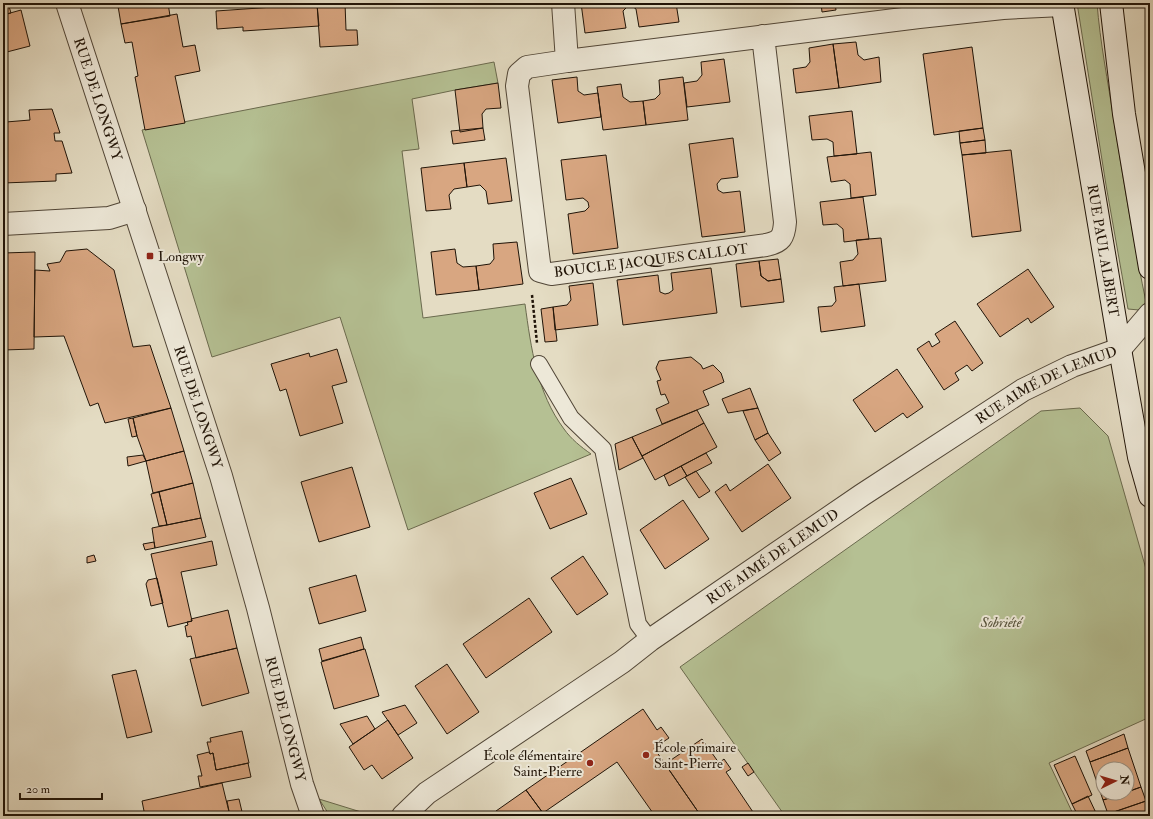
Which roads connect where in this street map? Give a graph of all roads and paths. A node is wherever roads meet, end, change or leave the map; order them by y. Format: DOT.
graph roads {
  1 [pos="67,3"];
  2 [pos="563,3"];
  3 [pos="1111,3"];
  4 [pos="1062,4"];
  5 [pos="763,36"];
  6 [pos="567,61"];
  7 [pos="134,210"];
  8 [pos="3,224"];
  9 [pos="1150,268"];
  10 [pos="540,271"];
  11 [pos="1150,314"];
  12 [pos="1120,349"];
  13 [pos="539,364"];
  14 [pos="1145,456"];
  15 [pos="1150,496"];
  16 [pos="650,640"];
  17 [pos="313,816"];
  18 [pos="403,816"];
  1 -- 7 [label="street, RUE DE LONGWY"];
  2 -- 6 [label="street"];
  3 -- 9 [label="street"];
  4 -- 5 [label="street, BOUCLE JACQUES CALLOT"];
  4 -- 12 [label="street, RUE PAUL ALBERT"];
  5 -- 6 [label="street, BOUCLE JACQUES CALLOT"];
  5 -- 10 [label="street, BOUCLE JACQUES CALLOT"];
  6 -- 10 [label="street, BOUCLE JACQUES CALLOT"];
  7 -- 8 [label="street"];
  7 -- 17 [label="street, RUE DE LONGWY"];
  10 -- 13 [label="path"];
  11 -- 12 [label="street, RUE AIMÉ DE LEMUD"];
  12 -- 14 [label="street, RUE PAUL ALBERT"];
  12 -- 16 [label="street, RUE AIMÉ DE LEMUD"];
  13 -- 16 [label="lane"];
  14 -- 15 [label="street, RUE PAUL ALBERT"];
  16 -- 18 [label="street, RUE AIMÉ DE LEMUD"];
}
